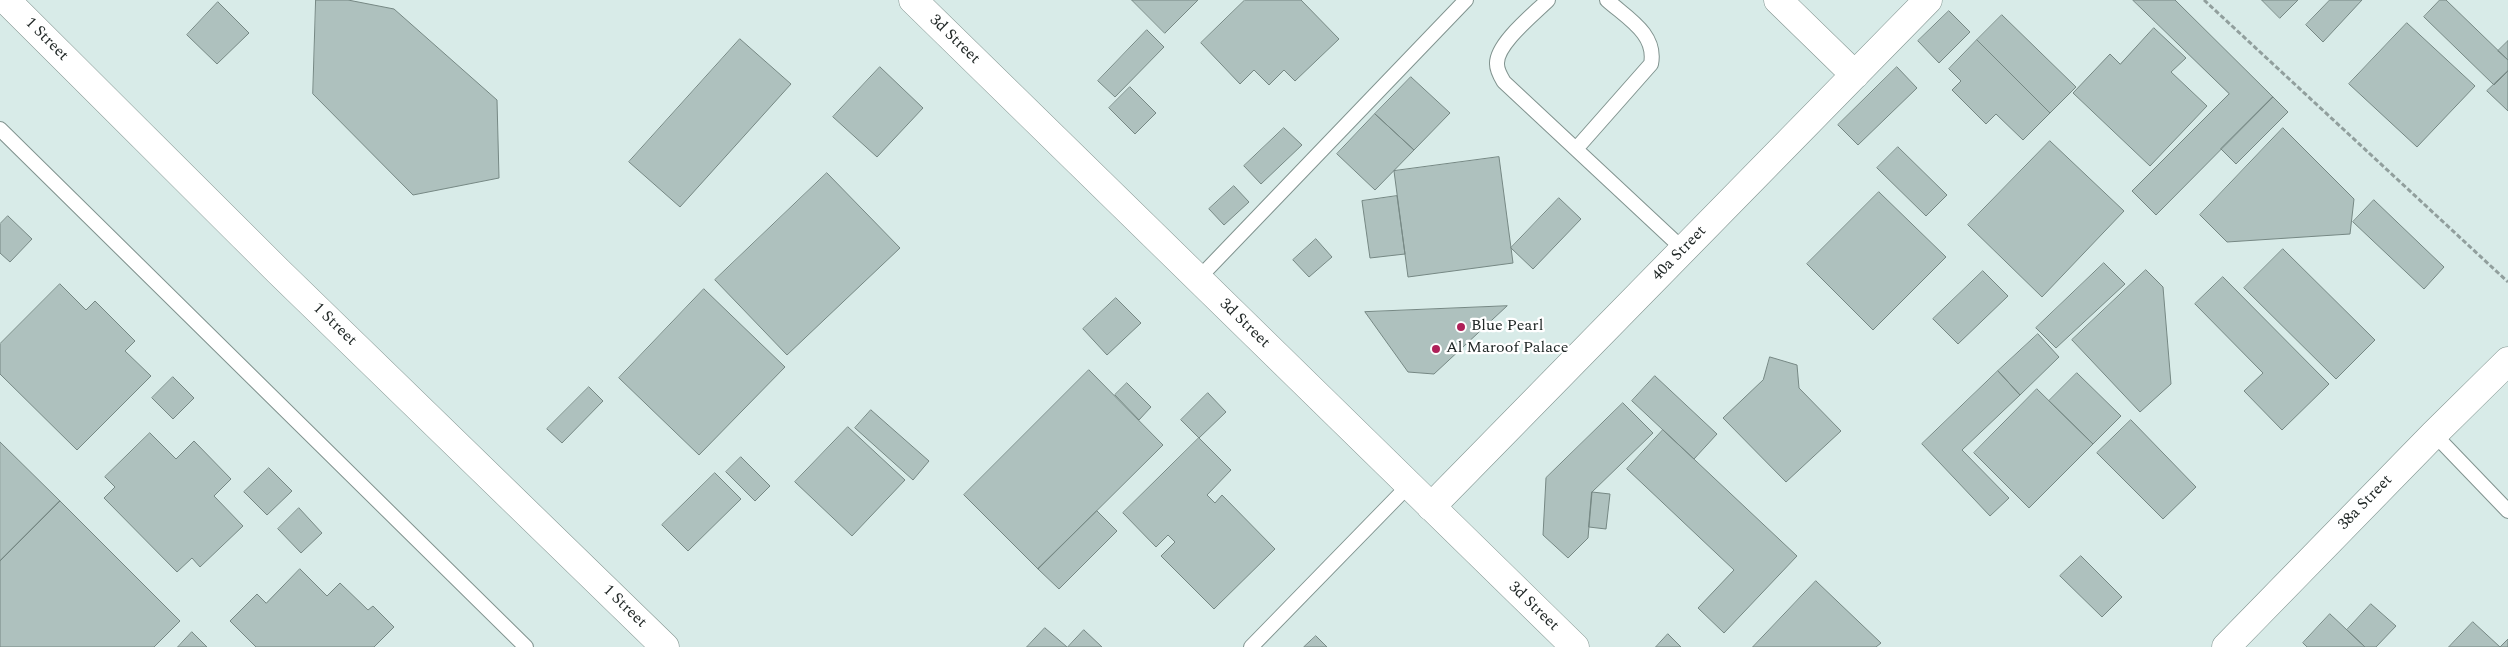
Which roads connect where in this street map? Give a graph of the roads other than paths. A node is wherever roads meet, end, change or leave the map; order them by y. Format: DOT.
graph roads {
  1 [pos="6,0"];
  2 [pos="913,0"];
  3 [pos="1466,0"];
  4 [pos="1548,0"];
  5 [pos="1607,0"];
  6 [pos="1778,0"];
  7 [pos="1928,0"];
  8 [pos="1855,75"];
  9 [pos="0,129"];
  10 [pos="1576,149"];
  11 [pos="1684,250"];
  12 [pos="1198,279"];
  13 [pos="2508,361"];
  14 [pos="2434,434"];
  15 [pos="1409,485"];
  16 [pos="1431,508"];
  17 [pos="2508,511"];
  18 [pos="526,647"];
  19 [pos="665,647"];
  20 [pos="1251,647"];
  21 [pos="1575,647"];
  22 [pos="2226,647"];
  1 -- 19 [label="street, 1 Street"];
  2 -- 12 [label="street, 3d Street"];
  3 -- 12 [label="lane"];
  4 -- 10 [label="lane"];
  5 -- 10 [label="lane"];
  6 -- 8 [label="street"];
  7 -- 8 [label="street, 40a Street"];
  8 -- 11 [label="street, 40a Street"];
  9 -- 18 [label="lane"];
  10 -- 11 [label="lane"];
  11 -- 16 [label="street, 40a Street"];
  12 -- 15 [label="street, 3d Street"];
  13 -- 14 [label="street, 38a Street"];
  14 -- 17 [label="lane"];
  14 -- 22 [label="street, 38a Street"];
  15 -- 16 [label="street, 3d Street"];
  15 -- 20 [label="lane"];
  16 -- 21 [label="street, 3d Street"];
}
